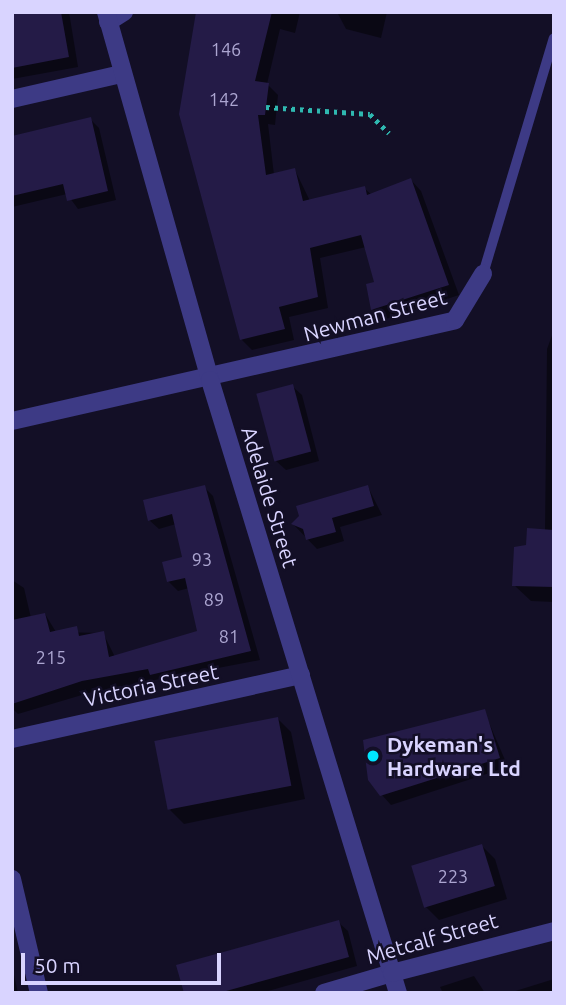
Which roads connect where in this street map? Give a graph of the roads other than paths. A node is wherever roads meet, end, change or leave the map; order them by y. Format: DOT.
graph roads {
  1 [pos="124,12"];
  2 [pos="107,17"];
  3 [pos="554,38"];
  4 [pos="121,74"];
  5 [pos="12,99"];
  6 [pos="483,274"];
  7 [pos="210,380"];
  8 [pos="12,421"];
  9 [pos="300,675"];
  10 [pos="12,739"];
  11 [pos="12,879"];
  12 [pos="554,931"];
  13 [pos="392,973"];
  14 [pos="39,993"];
  15 [pos="324,993"];
  16 [pos="398,993"];
  1 -- 2 [label="street"];
  2 -- 4 [label="street, Adelaide Street"];
  3 -- 6 [label="lane, Newman Street"];
  4 -- 5 [label="street"];
  4 -- 7 [label="street, Adelaide Street"];
  6 -- 7 [label="street, Newman Street"];
  7 -- 8 [label="street, Newman Street"];
  7 -- 9 [label="street, Adelaide Street"];
  9 -- 10 [label="street, Victoria Street"];
  9 -- 13 [label="street, Adelaide Street"];
  11 -- 14 [label="street"];
  12 -- 13 [label="street, Metcalf Street"];
  13 -- 15 [label="street, Metcalf Street"];
  13 -- 16 [label="street, Adelaide Street"];
}
